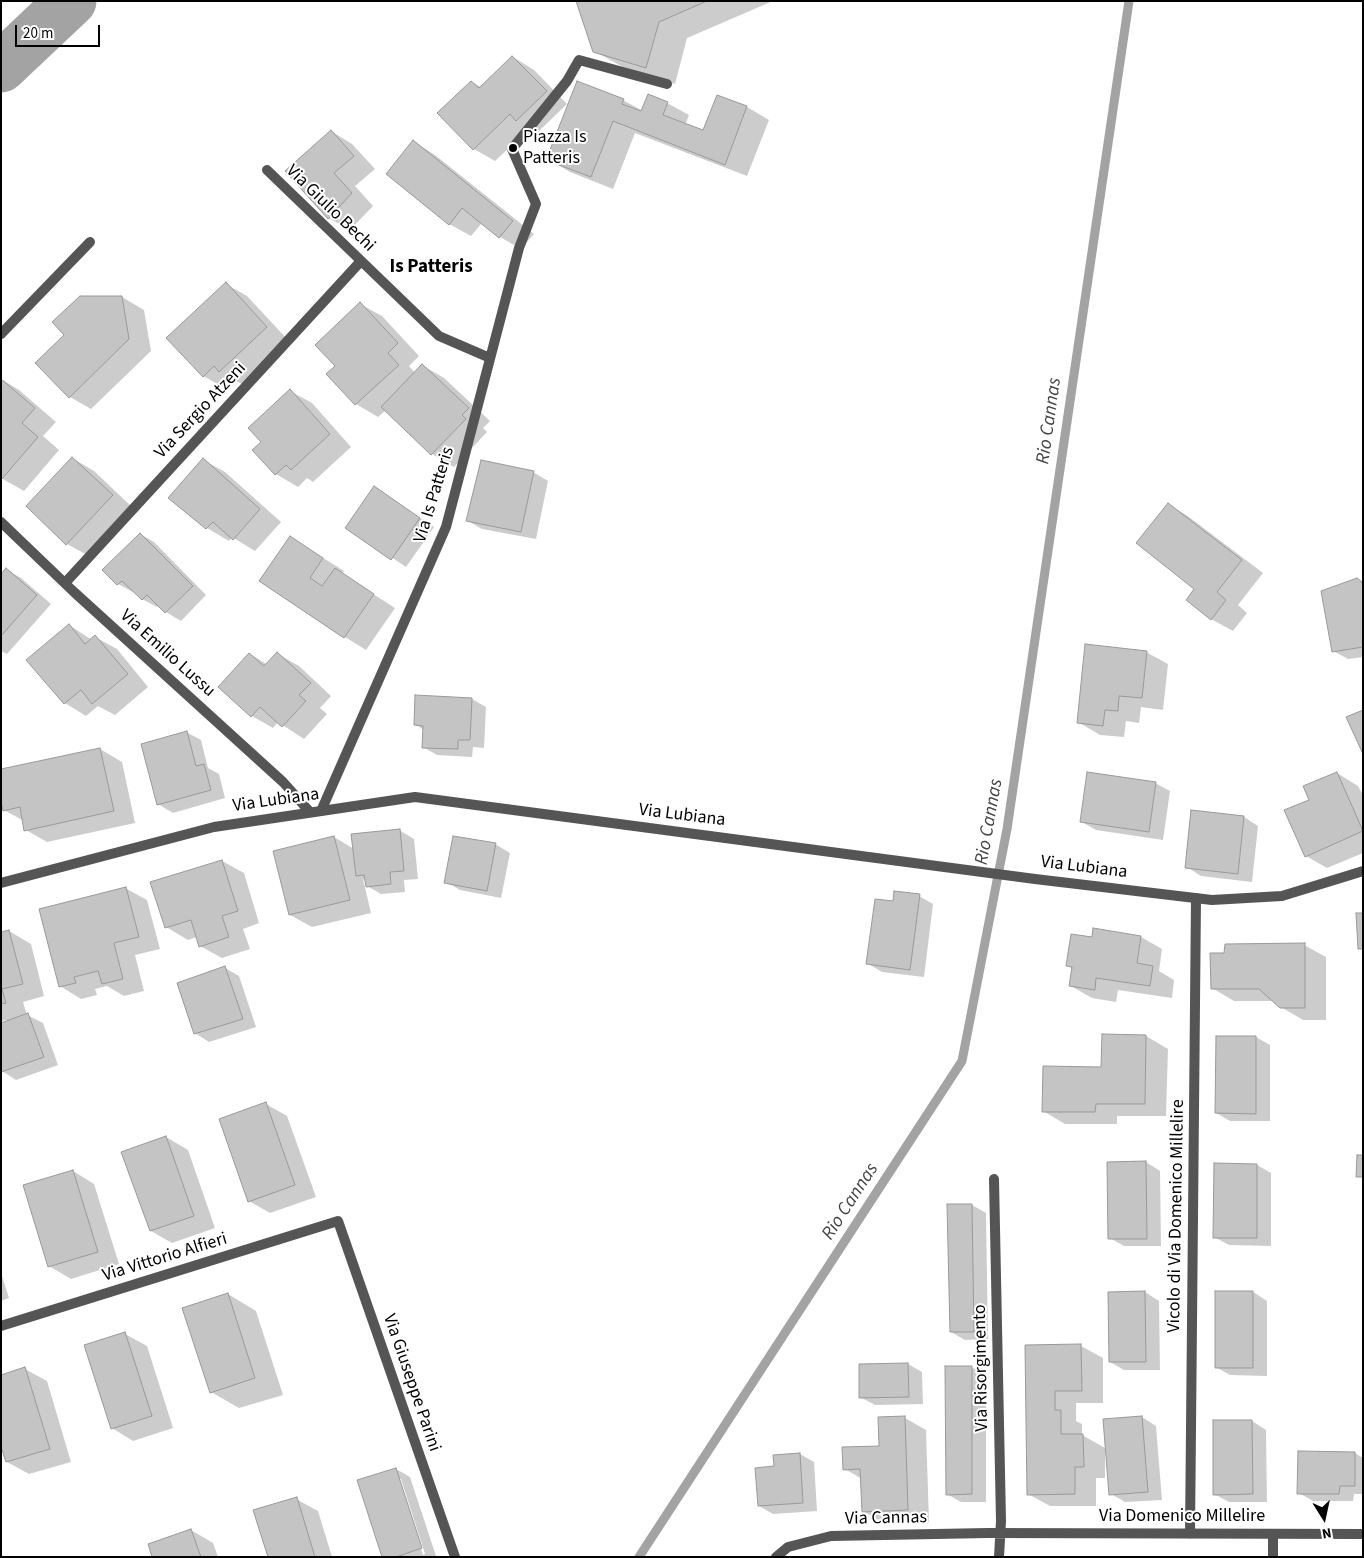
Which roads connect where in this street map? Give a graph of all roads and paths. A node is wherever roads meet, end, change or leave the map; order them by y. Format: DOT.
graph roads {
  1 [pos="667,84"];
  2 [pos="267,170"];
  3 [pos="90,242"];
  4 [pos="361,261"];
  5 [pos="1,334"];
  6 [pos="490,358"];
  7 [pos="3,526"];
  8 [pos="65,583"];
  9 [pos="316,811"];
  10 [pos="1363,871"];
  11 [pos="1,884"];
  12 [pos="1196,898"];
  13 [pos="994,1179"];
  14 [pos="338,1221"];
  15 [pos="1,1326"];
  16 [pos="1001,1534"];
  17 [pos="1190,1534"];
  18 [pos="1272,1534"];
  19 [pos="1363,1534"];
  20 [pos="454,1557"];
  21 [pos="776,1557"];
  22 [pos="999,1557"];
  23 [pos="1273,1557"];
  1 -- 6 [label="street, Via Is Patteris"];
  2 -- 4 [label="street, Via Giulio Bechi"];
  3 -- 5 [label="street"];
  4 -- 6 [label="street, Via Giulio Bechi"];
  4 -- 8 [label="street, Via Sergio Atzeni"];
  6 -- 9 [label="street, Via Is Patteris"];
  7 -- 8 [label="street, Via Emilio Lussu"];
  8 -- 9 [label="street, Via Emilio Lussu"];
  9 -- 11 [label="street, Via Lubiana"];
  9 -- 12 [label="street, Via Lubiana"];
  10 -- 12 [label="street, Via Lubiana"];
  12 -- 17 [label="street, Vicolo di Via Domenico Millelire"];
  13 -- 16 [label="street, Via Risorgimento"];
  14 -- 15 [label="street, Via Vittorio Alfieri"];
  14 -- 20 [label="street, Via Giuseppe Parini"];
  16 -- 17 [label="street, Via Domenico Millelire"];
  16 -- 21 [label="street, Via Cannas"];
  16 -- 22 [label="street, Via Risorgimento"];
  17 -- 18 [label="street, Via Domenico Millelire"];
  18 -- 19 [label="street, Via Domenico Millelire"];
  18 -- 23 [label="street"];
}
